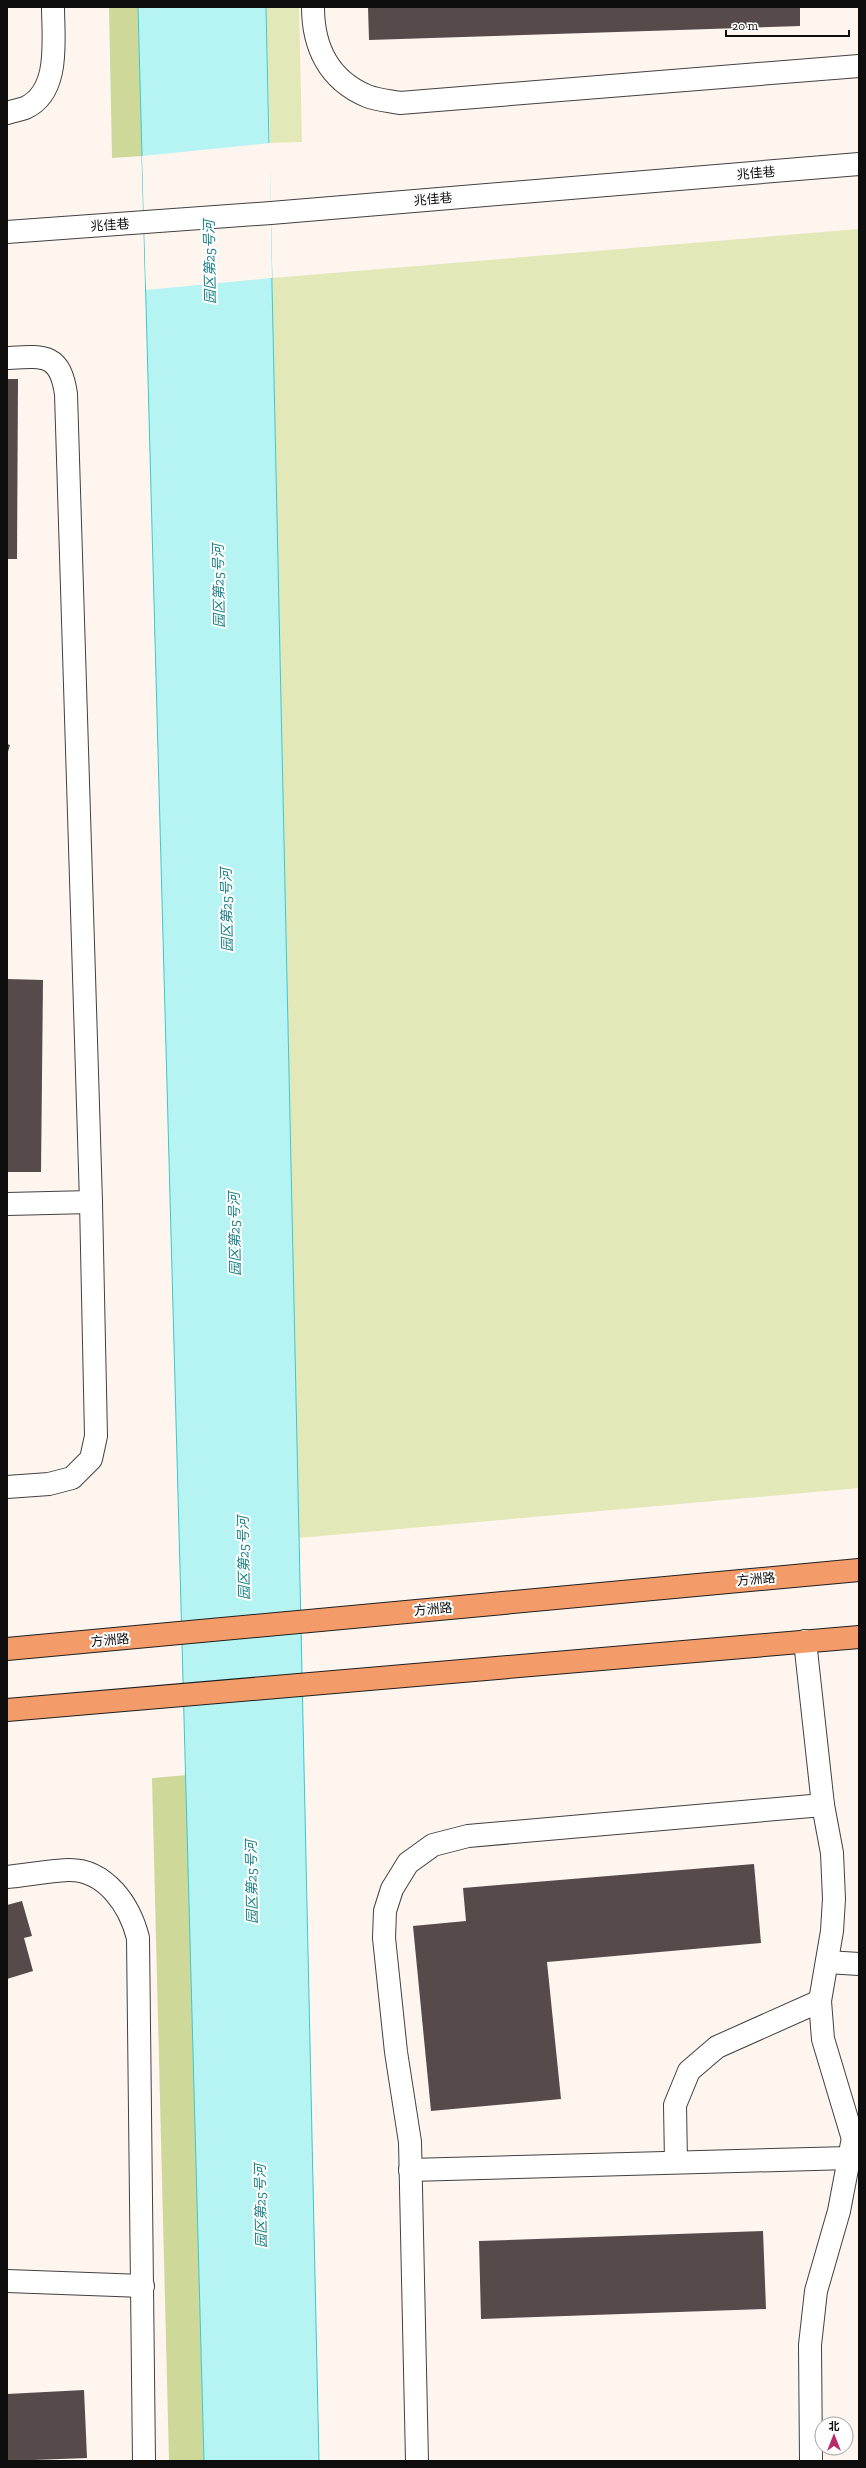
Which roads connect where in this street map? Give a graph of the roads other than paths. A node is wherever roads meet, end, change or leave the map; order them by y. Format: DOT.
graph roads {
  1 [pos="53,7"];
  2 [pos="312,7"];
  3 [pos="859,66"];
  4 [pos="7,113"];
  5 [pos="859,164"];
  6 [pos="7,232"];
  7 [pos="7,358"];
  8 [pos="92,1202"];
  9 [pos="7,1204"];
  10 [pos="7,1488"];
  11 [pos="859,1570"];
  12 [pos="859,1637"];
  13 [pos="806,1642"];
  14 [pos="7,1649"];
  15 [pos="7,1710"];
  16 [pos="823,1805"];
  17 [pos="7,1877"];
  18 [pos="827,1962"];
  19 [pos="859,1964"];
  20 [pos="820,2001"];
  21 [pos="855,2140"];
  22 [pos="676,2162"];
  23 [pos="410,2170"];
  24 [pos="7,2279"];
  25 [pos="143,2286"];
  26 [pos="144,2461"];
  27 [pos="417,2461"];
  28 [pos="811,2461"];
  1 -- 4 [label="street"];
  2 -- 3 [label="street"];
  5 -- 6 [label="street, 兆佳巷"];
  7 -- 8 [label="street"];
  8 -- 9 [label="street"];
  8 -- 10 [label="street"];
  11 -- 14 [label="main road, 方洲路"];
  12 -- 13 [label="main road"];
  13 -- 15 [label="main road"];
  13 -- 16 [label="street"];
  16 -- 18 [label="street"];
  16 -- 23 [label="street"];
  17 -- 25 [label="street"];
  18 -- 19 [label="street"];
  18 -- 20 [label="street"];
  20 -- 21 [label="street"];
  20 -- 22 [label="street"];
  21 -- 22 [label="street"];
  21 -- 28 [label="street"];
  22 -- 23 [label="street"];
  23 -- 27 [label="street"];
  24 -- 25 [label="street"];
  25 -- 26 [label="street"];
}
